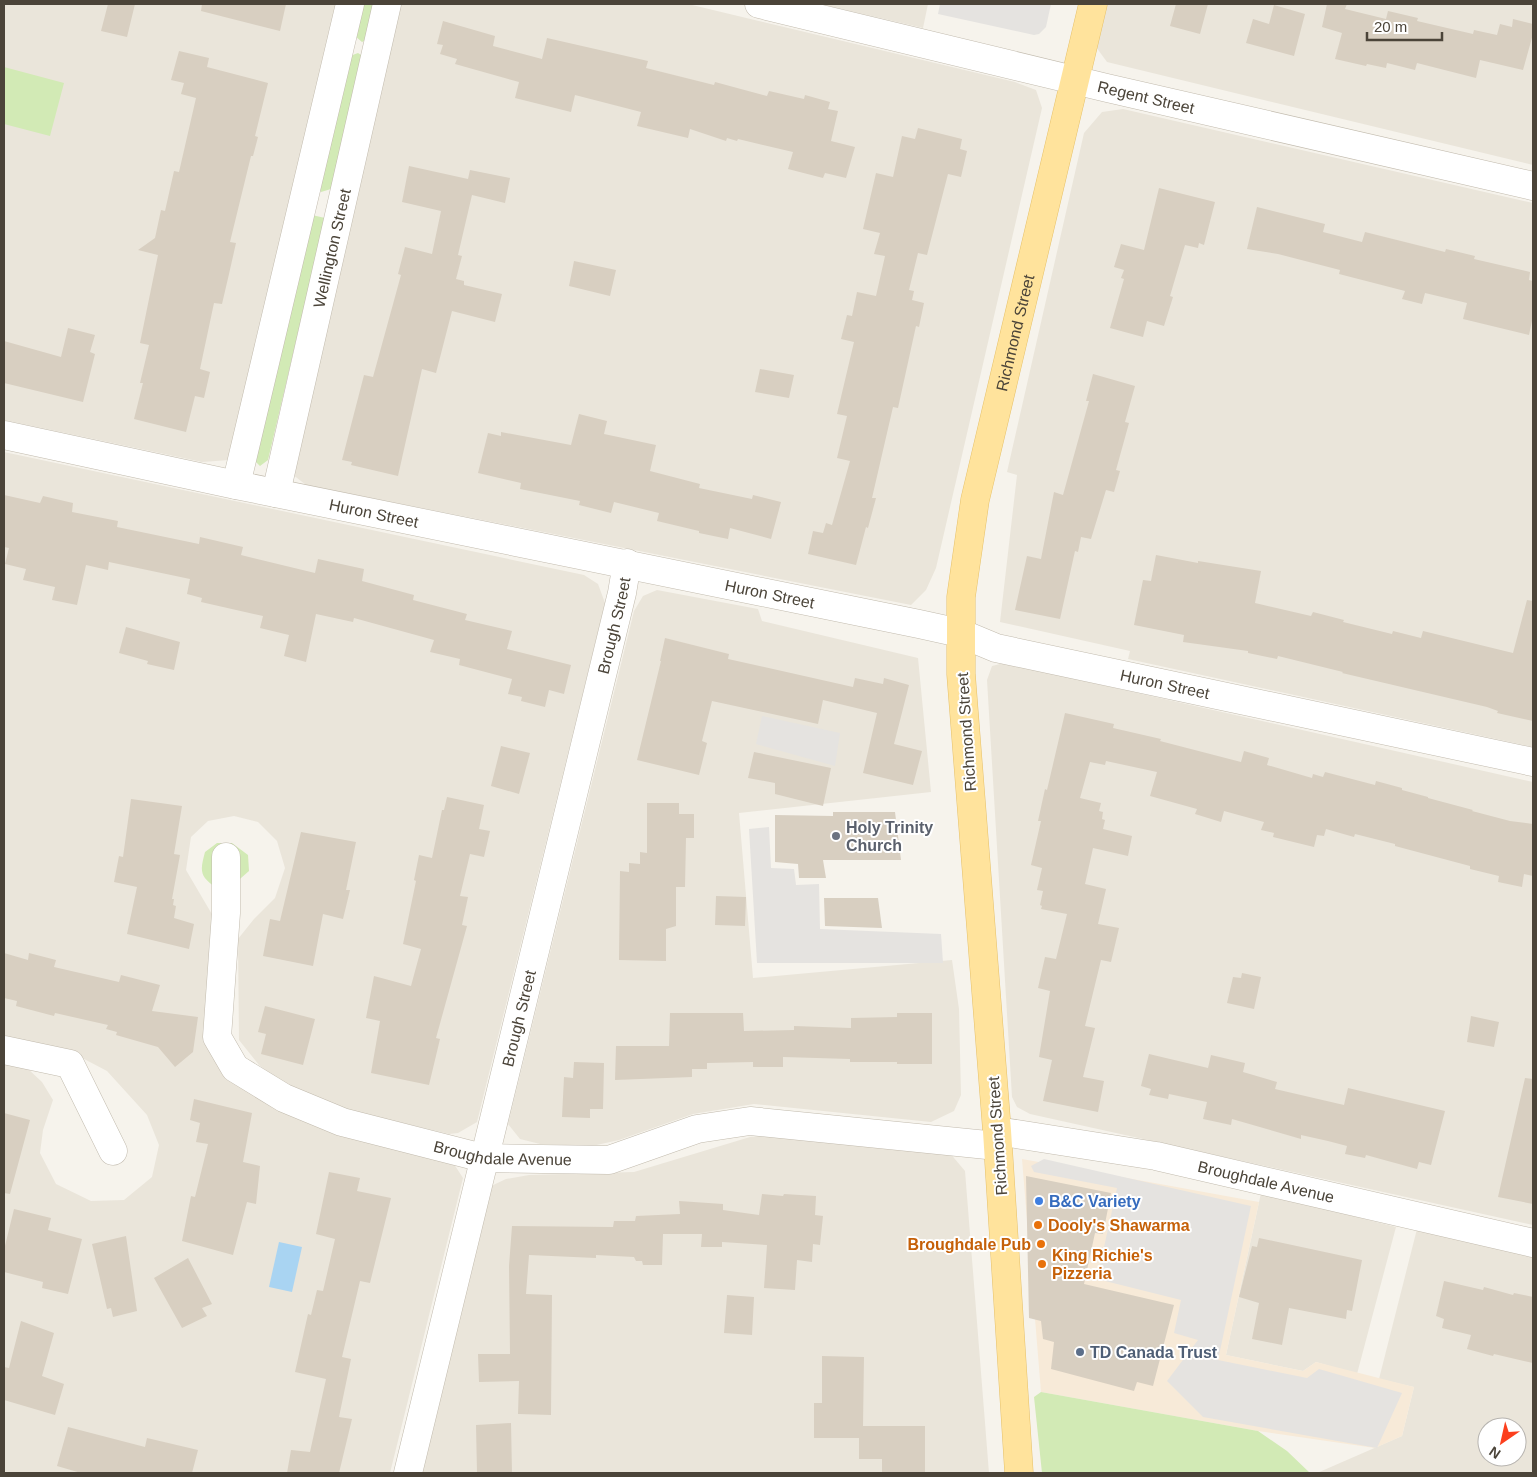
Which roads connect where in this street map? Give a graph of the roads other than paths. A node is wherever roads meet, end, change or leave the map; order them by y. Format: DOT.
graph roads {
  1 [pos="350,4"];
  2 [pos="387,4"];
  3 [pos="759,4"];
  4 [pos="1093,4"];
  5 [pos="1075,81"];
  6 [pos="1533,186"];
  7 [pos="4,435"];
  8 [pos="236,485"];
  9 [pos="276,493"];
  10 [pos="628,564"];
  11 [pos="960,633"];
  12 [pos="1533,762"];
  13 [pos="226,857"];
  14 [pos="4,1050"];
  15 [pos="997,1138"];
  16 [pos="113,1151"];
  17 [pos="483,1158"];
  18 [pos="1533,1243"];
  19 [pos="408,1473"];
  20 [pos="1019,1473"];
  1 -- 8 [label="street"];
  2 -- 9 [label="street, Wellington Street"];
  3 -- 5 [label="street, Regent Street"];
  4 -- 5 [label="main road, Richmond Street"];
  5 -- 6 [label="street, Regent Street"];
  5 -- 11 [label="main road, Richmond Street"];
  7 -- 8 [label="street, Huron Street"];
  8 -- 9 [label="street, Huron Street"];
  9 -- 10 [label="street, Huron Street"];
  10 -- 11 [label="street, Huron Street"];
  10 -- 17 [label="street, Brough Street"];
  11 -- 12 [label="street, Huron Street"];
  11 -- 15 [label="main road, Richmond Street"];
  13 -- 17 [label="street, Broughdale Avenue"];
  14 -- 16 [label="street"];
  15 -- 17 [label="street, Broughdale Avenue"];
  15 -- 18 [label="street, Broughdale Avenue"];
  15 -- 20 [label="main road, Richmond Street"];
  17 -- 19 [label="street, Brough Street"];
}
